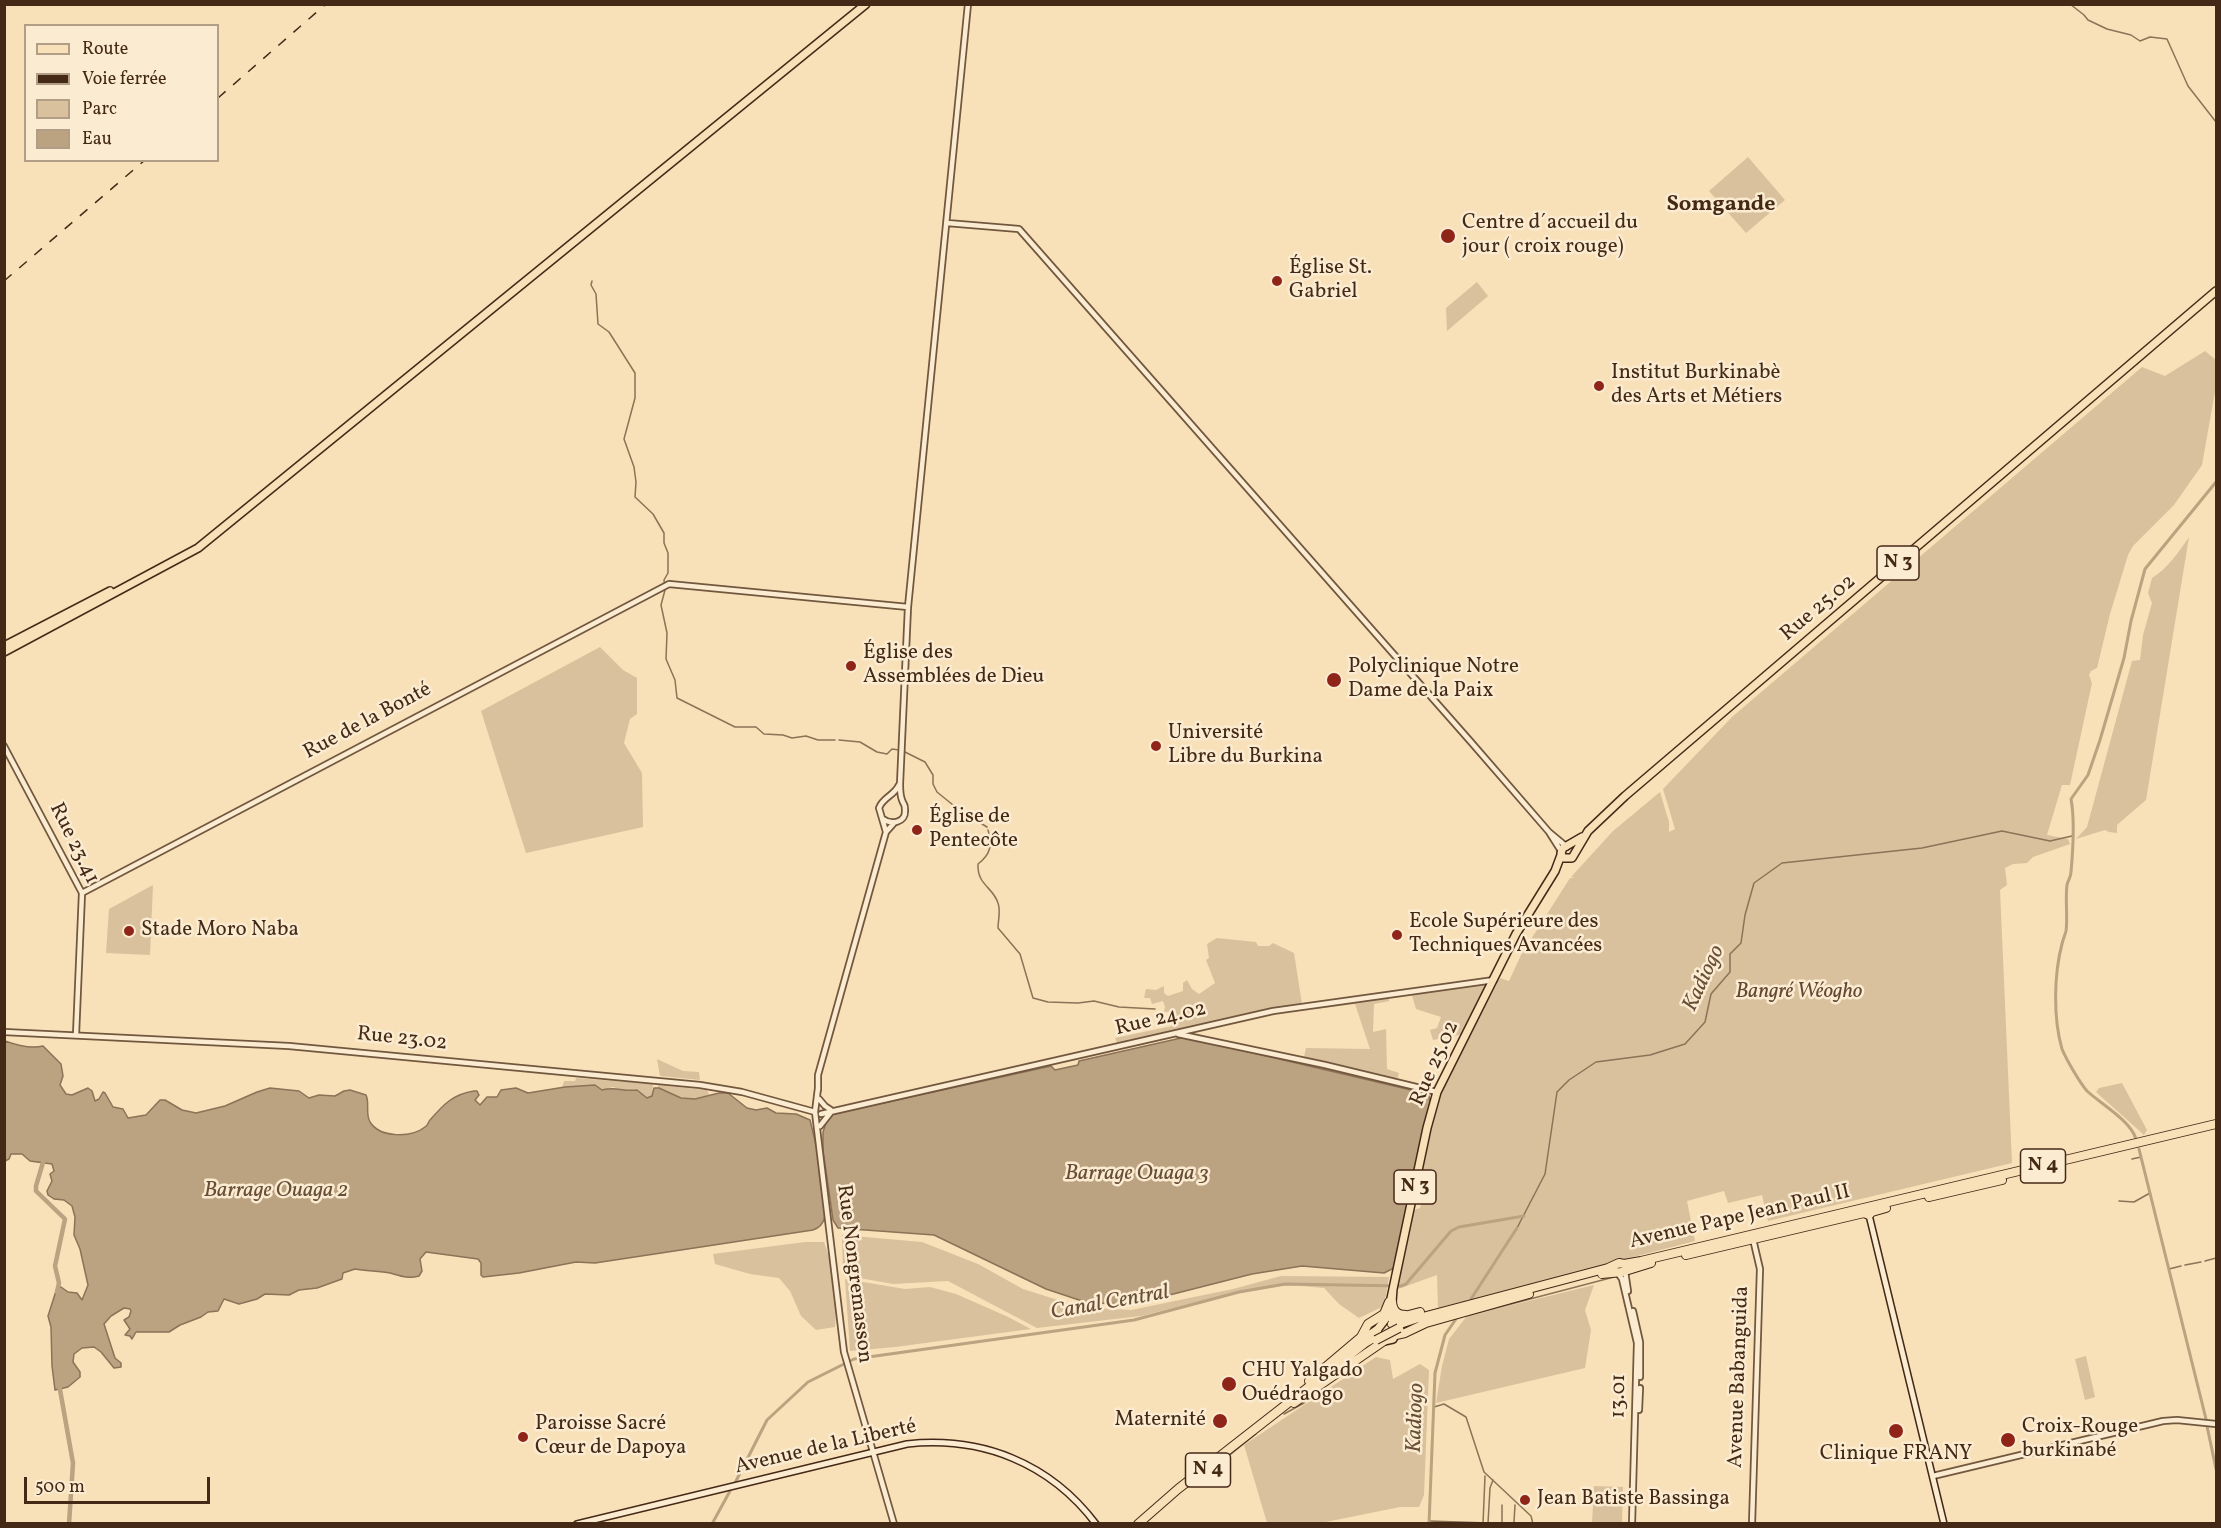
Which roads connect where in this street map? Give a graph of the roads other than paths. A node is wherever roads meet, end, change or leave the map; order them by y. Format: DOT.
graph roads {
  1 [pos="860,4"];
  2 [pos="866,4"];
  3 [pos="969,4"];
  4 [pos="947,223"];
  5 [pos="2217,291"];
  6 [pos="908,607"];
  7 [pos="4,646"];
  8 [pos="4,652"];
  9 [pos="4,746"];
  10 [pos="900,784"];
  11 [pos="891,797"];
  12 [pos="902,801"];
  13 [pos="883,819"];
  14 [pos="894,823"];
  15 [pos="886,832"];
  16 [pos="1566,850"];
  17 [pos="1555,871"];
  18 [pos="82,893"];
  19 [pos="1494,980"];
  20 [pos="1186,1024"];
  21 [pos="1191,1030"];
  22 [pos="4,1032"];
  23 [pos="1178,1034"];
  24 [pos="76,1035"];
  25 [pos="1437,1092"];
  26 [pos="818,1099"];
  27 [pos="793,1106"];
  28 [pos="803,1107"];
  29 [pos="818,1111"];
  30 [pos="831,1111"];
  31 [pos="2217,1126"];
  32 [pos="819,1129"];
  33 [pos="1868,1210"];
  34 [pos="1751,1237"];
  35 [pos="1620,1268"];
  36 [pos="1528,1292"];
  37 [pos="1390,1302"];
  38 [pos="1410,1315"];
  39 [pos="1371,1321"];
  40 [pos="1396,1328"];
  41 [pos="1379,1334"];
  42 [pos="1292,1402"];
  43 [pos="1263,1422"];
  44 [pos="2217,1424"];
  45 [pos="873,1452"];
  46 [pos="1933,1476"];
  47 [pos="577,1524"];
  48 [pos="894,1524"];
  49 [pos="1096,1524"];
  50 [pos="1138,1524"];
  51 [pos="1144,1524"];
  52 [pos="1634,1524"];
  53 [pos="1752,1524"];
  54 [pos="1944,1524"];
  1 -- 7 [label="main road"];
  2 -- 8 [label="main road"];
  3 -- 4 [label="street"];
  4 -- 6 [label="street"];
  4 -- 16 [label="street"];
  5 -- 16 [label="main road, Rue 25.02 / N 3"];
  6 -- 10 [label="street"];
  6 -- 18 [label="street, Rue de la Bonté"];
  9 -- 18 [label="street, Rue 23.41"];
  10 -- 11 [label="street"];
  10 -- 12 [label="street"];
  11 -- 12 [label="street"];
  11 -- 13 [label="street"];
  12 -- 14 [label="street"];
  13 -- 14 [label="street"];
  13 -- 15 [label="street"];
  14 -- 15 [label="street, Rue Nongremasson"];
  15 -- 26 [label="street, Rue Nongremasson"];
  16 -- 17 [label="main road, Rue 25.02 / N 3"];
  16 -- 17 [label="main road, Rue 25.02 / N 3"];
  17 -- 19 [label="main road, Rue 25.02 / N 3"];
  18 -- 24 [label="street, Rue 23.41"];
  19 -- 21 [label="street, Rue 24.02"];
  19 -- 25 [label="main road, Rue 25.02 / N 3"];
  20 -- 21 [label="street"];
  21 -- 23 [label="street, Rue 24.02"];
  22 -- 24 [label="street, Rue 23.02"];
  23 -- 25 [label="street"];
  23 -- 30 [label="street, Rue 24.02"];
  24 -- 27 [label="street, Rue 23.02"];
  25 -- 37 [label="main road, Rue 25.02 / N 3"];
  26 -- 28 [label="street"];
  26 -- 29 [label="street, Rue Nongremasson"];
  26 -- 30 [label="street"];
  27 -- 28 [label="street, Rue 23.02"];
  27 -- 29 [label="street, Rue 23.02"];
  28 -- 29 [label="street, Rue 23.02"];
  29 -- 30 [label="street, Rue 24.02"];
  29 -- 32 [label="street, Rue Nongremasson"];
  30 -- 32 [label="street"];
  31 -- 33 [label="highway, Avenue Pape Jean Paul II / N 4"];
  32 -- 45 [label="street, Rue Nongremasson"];
  33 -- 34 [label="highway, Avenue Pape Jean Paul II / N 4"];
  33 -- 46 [label="main road"];
  34 -- 35 [label="highway, Avenue Pape Jean Paul II / N 4"];
  34 -- 53 [label="street, Avenue Babanguida"];
  35 -- 36 [label="highway, Avenue Pape Jean Paul II / N 4"];
  35 -- 52 [label="street, 13.01"];
  36 -- 38 [label="highway"];
  36 -- 40 [label="highway, N 4"];
  37 -- 38 [label="highway"];
  37 -- 39 [label="highway"];
  37 -- 40 [label="main road, Rue 25.02 / N 3"];
  37 -- 41 [label="main road, Rue 25.02 / N 3"];
  38 -- 40 [label="highway"];
  39 -- 41 [label="highway"];
  39 -- 43 [label="highway"];
  40 -- 41 [label="highway, N 4, bridge"];
  40 -- 41 [label="main road"];
  41 -- 42 [label="highway, N 4"];
  42 -- 43 [label="highway, N 4"];
  42 -- 51 [label="highway, N 4"];
  43 -- 50 [label="highway, N 4"];
  44 -- 46 [label="street"];
  45 -- 47 [label="main road, Avenue de la Liberté"];
  45 -- 48 [label="street, Rue Nongremasson"];
  45 -- 49 [label="main road, Avenue de la Liberté"];
  46 -- 54 [label="main road"];
}
